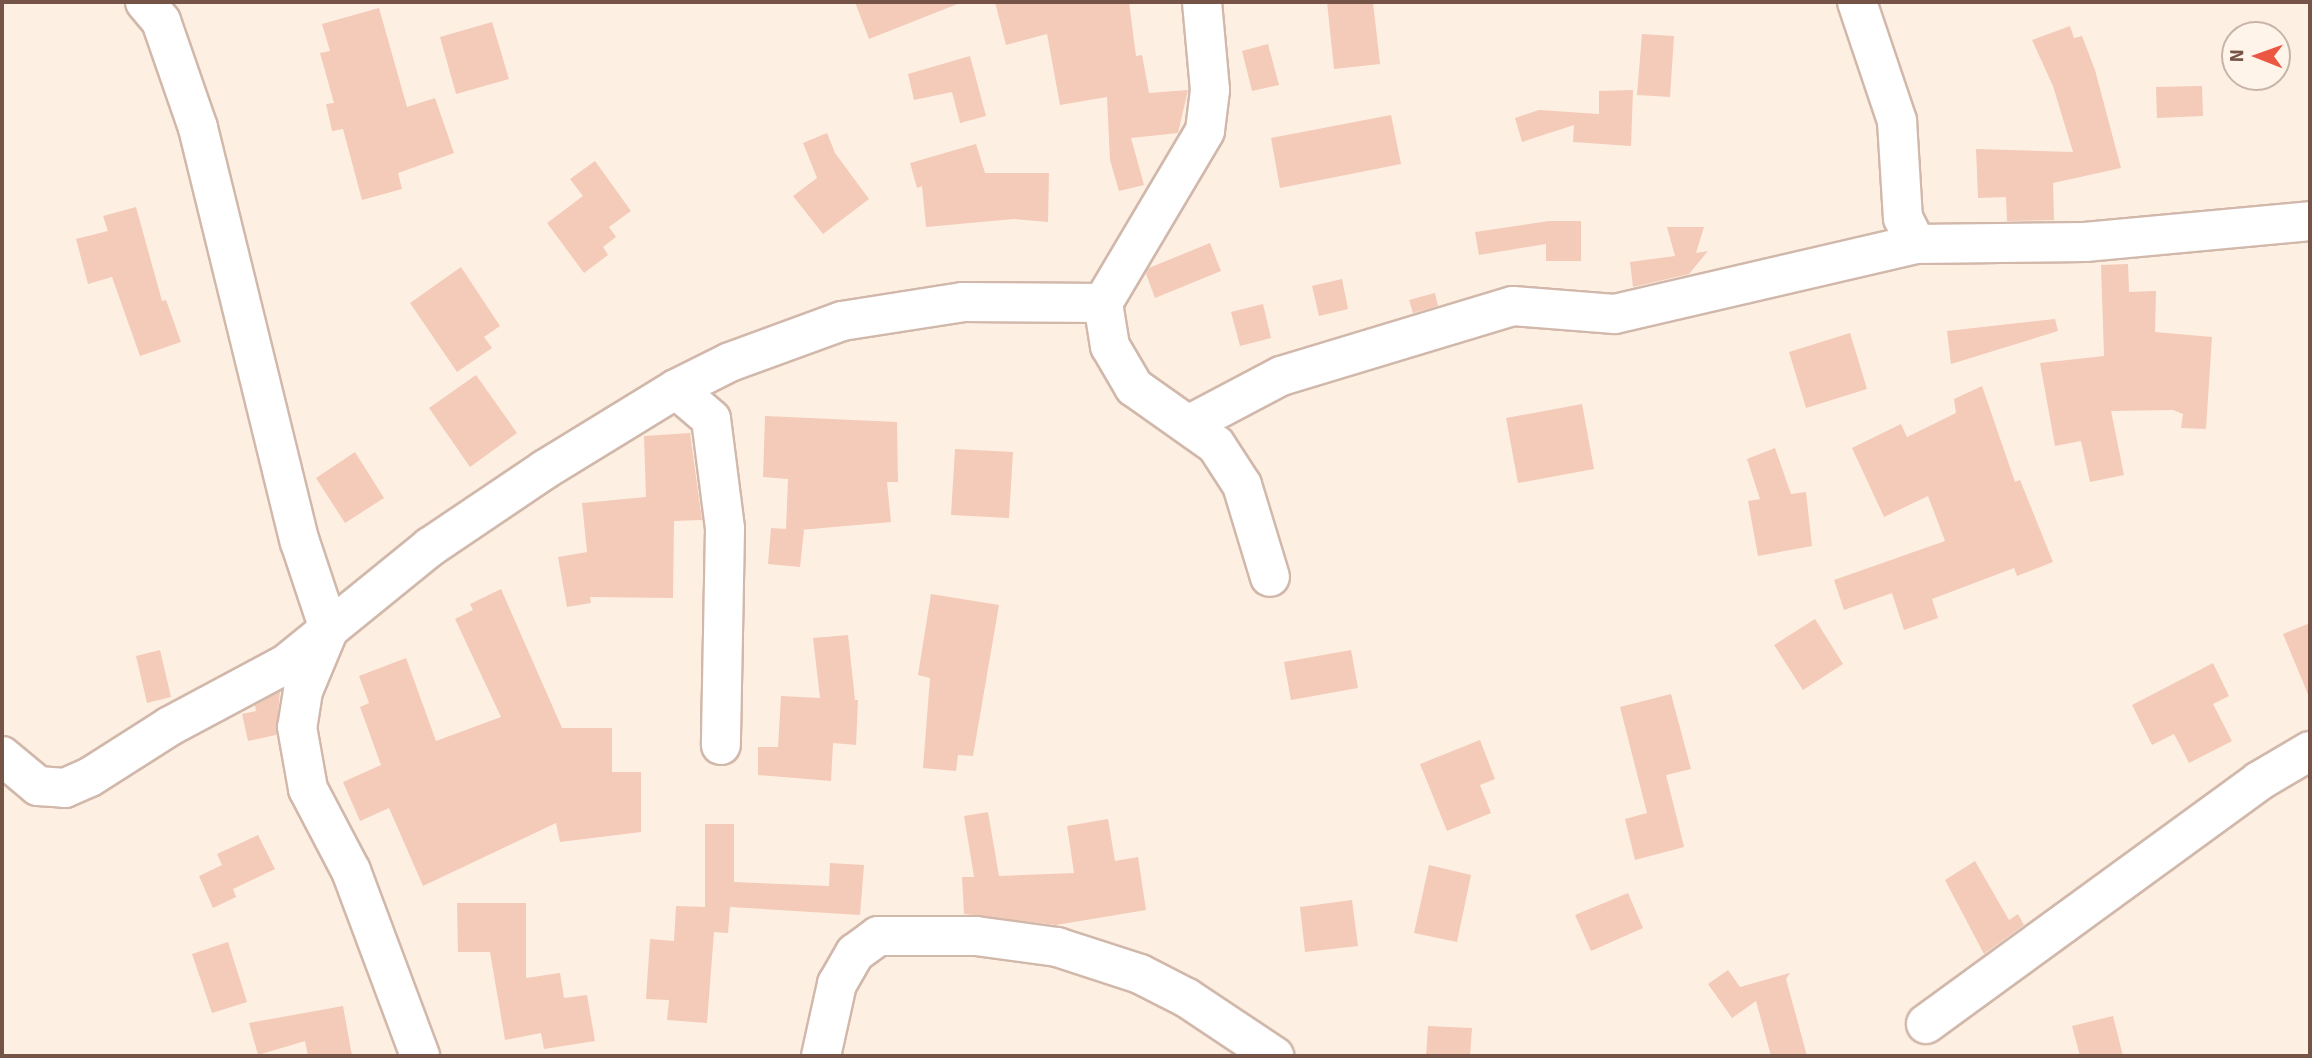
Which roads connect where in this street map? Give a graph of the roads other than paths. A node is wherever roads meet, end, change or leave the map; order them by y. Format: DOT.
graph roads {
  1 [pos="145,2"];
  2 [pos="1202,2"];
  3 [pos="1857,2"];
  4 [pos="2310,221"];
  5 [pos="1916,244"];
  6 [pos="1103,303"];
  7 [pos="676,388"];
  8 [pos="1188,425"];
  9 [pos="1269,577"];
  10 [pos="329,629"];
  11 [pos="721,745"];
  12 [pos="2310,751"];
  13 [pos="2,756"];
  14 [pos="1926,1024"];
  15 [pos="419,1056"];
  16 [pos="821,1056"];
  17 [pos="1274,1056"];
  1 -- 10 [label="street"];
  2 -- 6 [label="street"];
  3 -- 5 [label="street"];
  4 -- 5 [label="street"];
  5 -- 8 [label="street"];
  6 -- 7 [label="street"];
  6 -- 8 [label="street"];
  7 -- 10 [label="street"];
  7 -- 11 [label="street"];
  8 -- 9 [label="street"];
  10 -- 13 [label="street"];
  10 -- 15 [label="street"];
  12 -- 14 [label="street"];
  16 -- 17 [label="street"];
}
